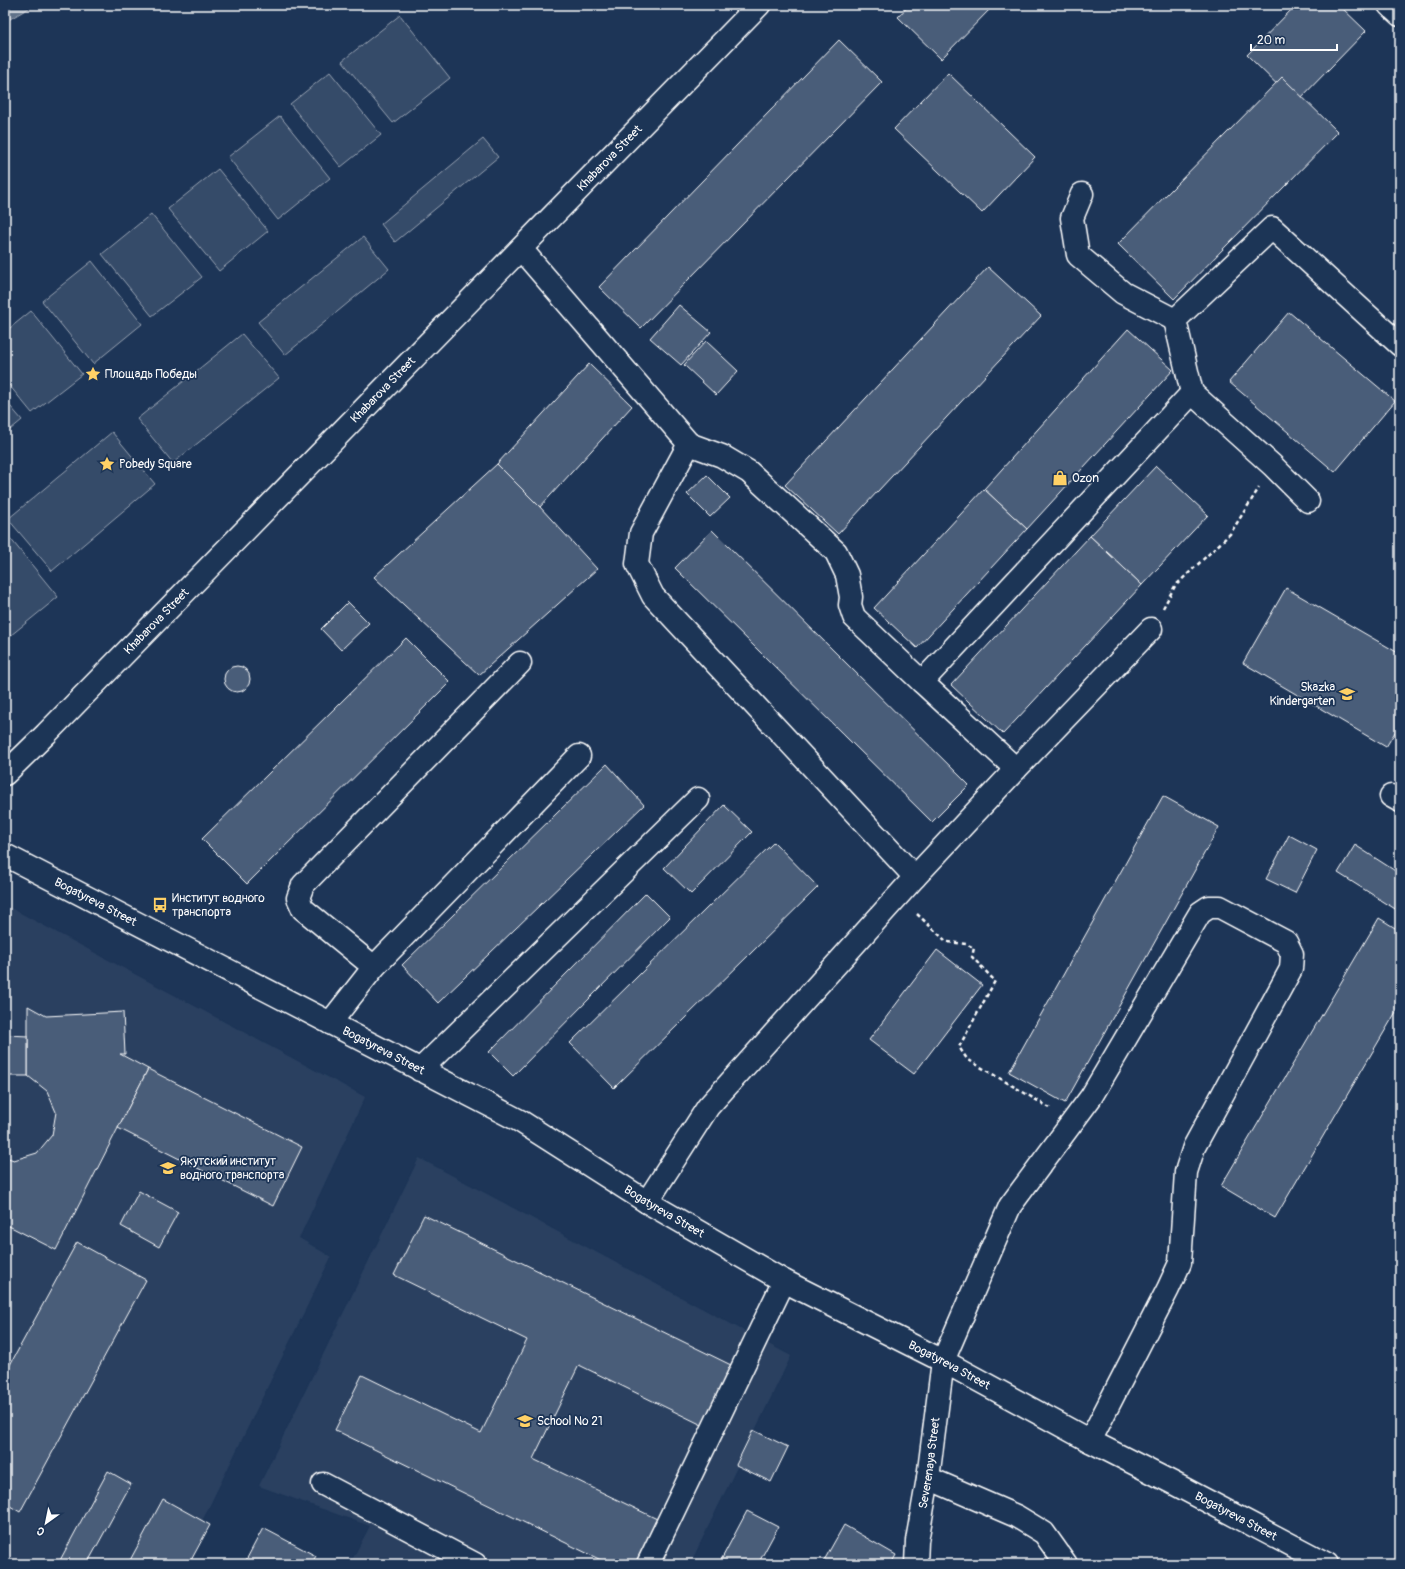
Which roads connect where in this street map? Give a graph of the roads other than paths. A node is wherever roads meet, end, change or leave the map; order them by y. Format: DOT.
graph roads {
  1 [pos="759,5"];
  2 [pos="1389,5"];
  3 [pos="1400,15"];
  4 [pos="1082,194"];
  5 [pos="521,249"];
  6 [pos="1175,320"];
  7 [pos="1400,345"];
  8 [pos="1192,393"];
  9 [pos="689,444"];
  10 [pos="1308,501"];
  11 [pos="1151,629"];
  12 [pos="520,663"];
  13 [pos="922,682"];
  14 [pos="579,756"];
  15 [pos="1016,769"];
  16 [pos="5,774"];
  17 [pos="698,799"];
  18 [pos="5,855"];
  19 [pos="915,877"];
  20 [pos="374,967"];
  21 [pos="330,1023"];
  22 [pos="420,1070"];
  23 [pos="647,1202"];
  24 [pos="784,1281"];
  25 [pos="944,1361"];
  26 [pos="1090,1441"];
  27 [pos="928,1478"];
  28 [pos="323,1484"];
  29 [pos="475,1564"];
  30 [pos="648,1564"];
  31 [pos="916,1564"];
  32 [pos="1066,1564"];
  33 [pos="1327,1564"];
  1 -- 5 [label="main road, Khabarova Street"];
  2 -- 3 [label="main road"];
  4 -- 6 [label="main road"];
  5 -- 9 [label="main road"];
  5 -- 16 [label="main road, Khabarova Street"];
  6 -- 7 [label="main road"];
  6 -- 8 [label="main road"];
  8 -- 10 [label="main road"];
  8 -- 13 [label="main road"];
  9 -- 13 [label="main road"];
  9 -- 19 [label="main road"];
  11 -- 15 [label="main road"];
  12 -- 20 [label="main road"];
  13 -- 15 [label="main road"];
  14 -- 20 [label="main road"];
  15 -- 19 [label="main road"];
  17 -- 22 [label="main road"];
  18 -- 21 [label="main road, Bogatyreva Street"];
  19 -- 23 [label="main road"];
  20 -- 21 [label="main road"];
  21 -- 22 [label="main road, Bogatyreva Street"];
  22 -- 23 [label="main road, Bogatyreva Street"];
  23 -- 24 [label="main road, Bogatyreva Street"];
  24 -- 25 [label="main road, Bogatyreva Street"];
  24 -- 30 [label="main road"];
  25 -- 26 [label="main road, Bogatyreva Street"];
  25 -- 26 [label="main road, Severenaya Street"];
  25 -- 27 [label="main road, Severenaya Street"];
  26 -- 33 [label="main road, Bogatyreva Street"];
  27 -- 31 [label="main road, Severenaya Street"];
  27 -- 32 [label="main road"];
  28 -- 29 [label="main road"];
}
